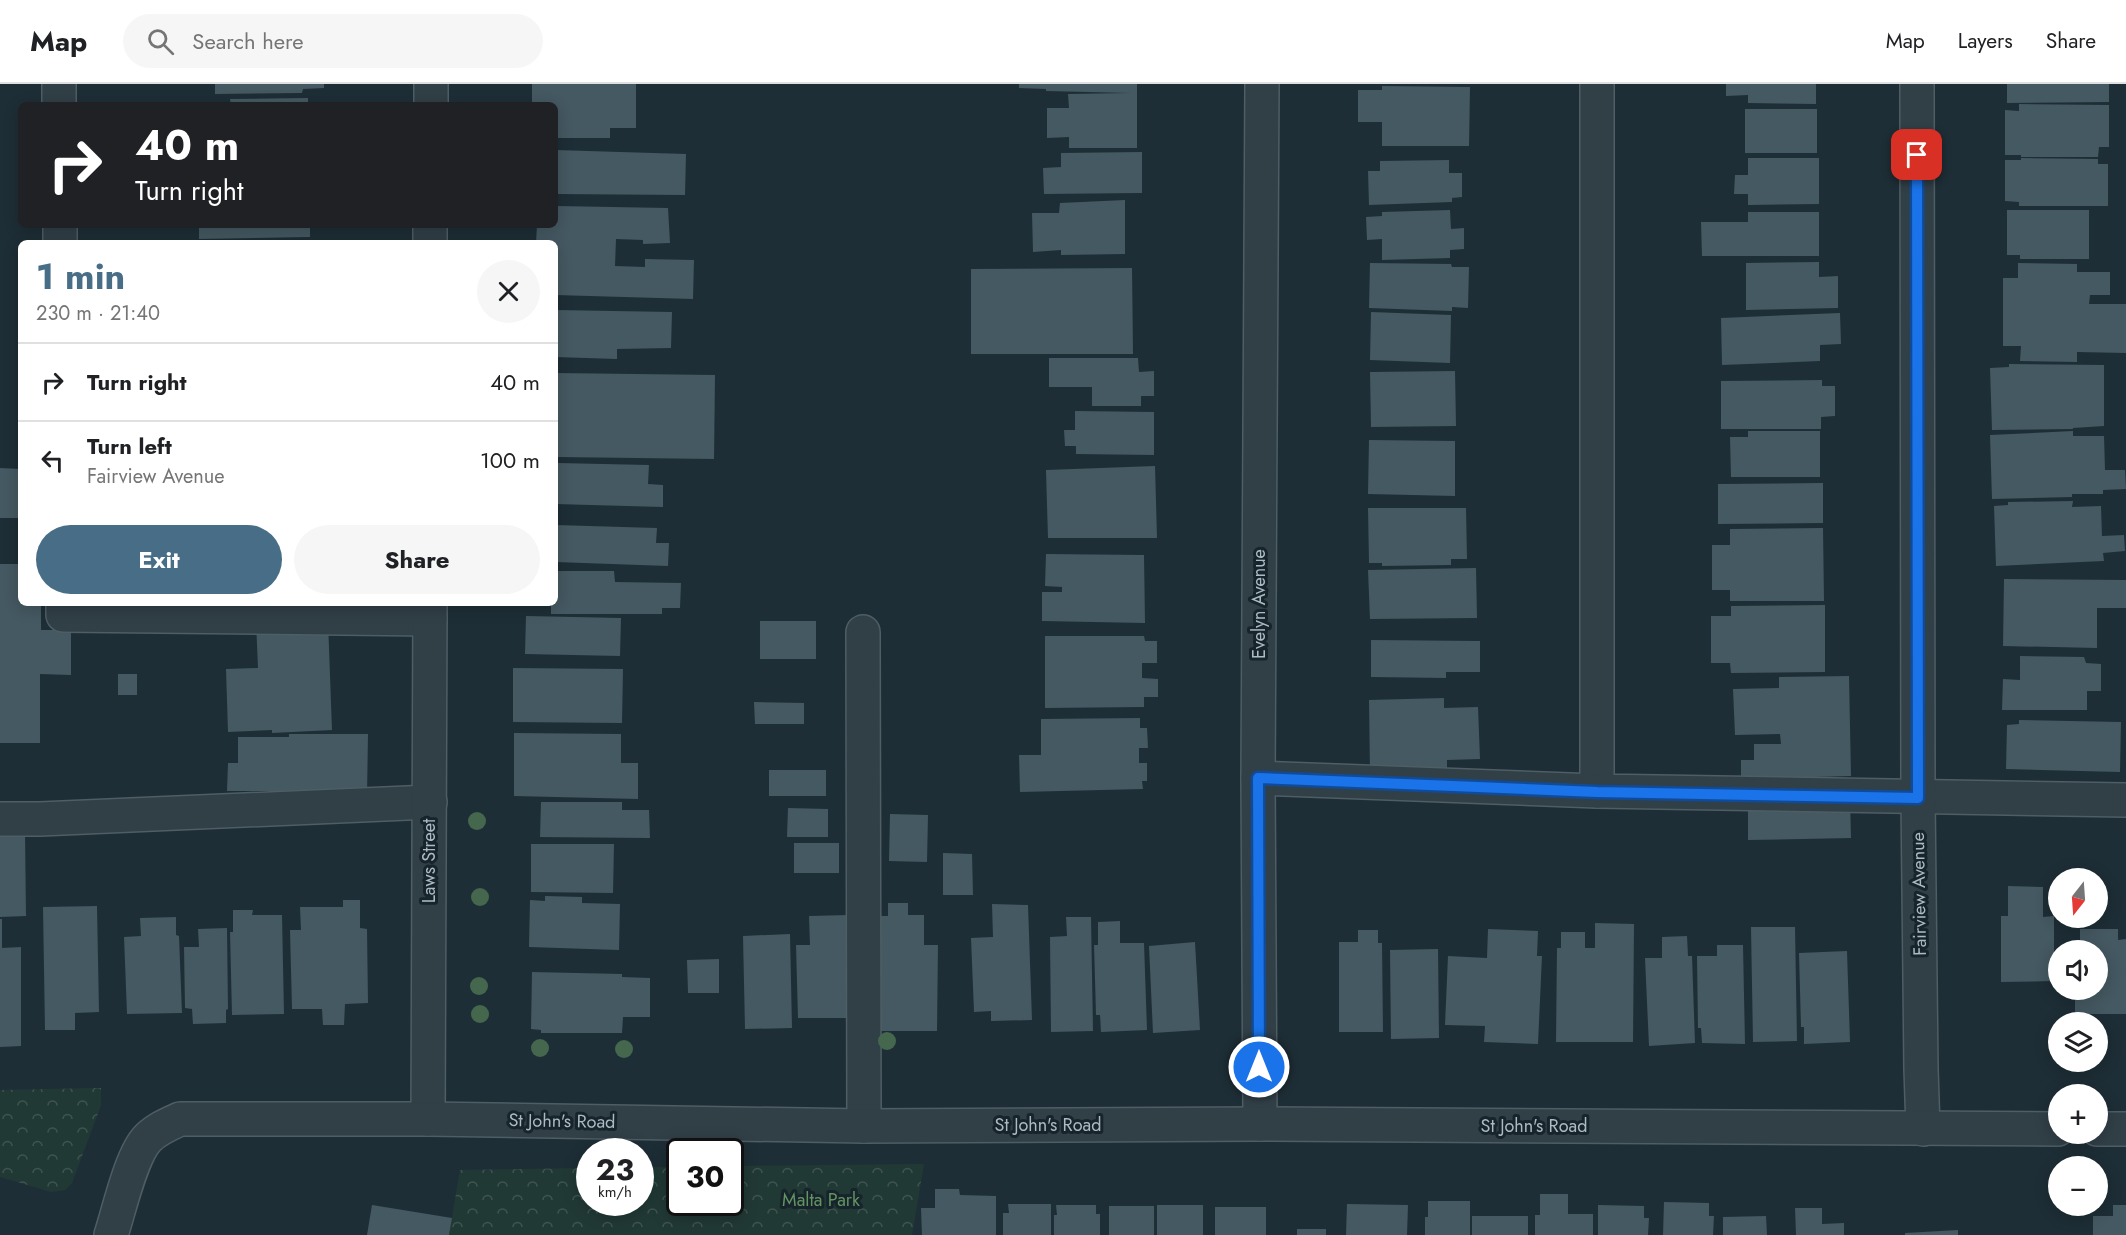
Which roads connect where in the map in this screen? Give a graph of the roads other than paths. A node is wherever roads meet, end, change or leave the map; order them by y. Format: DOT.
graph roads {
  1 [pos="59,84"];
  2 [pos="431,84"];
  3 [pos="1262,84"];
  4 [pos="1597,84"];
  5 [pos="1917,84"];
  6 [pos="59,102"];
  7 [pos="431,102"];
  8 [pos="63,606"];
  9 [pos="430,611"];
  10 [pos="863,632"];
  11 [pos="1258,778"];
  12 [pos="1597,792"];
  13 [pos="1918,798"];
  14 [pos="2126,800"];
  15 [pos="430,802"];
  16 [pos="0,819"];
  17 [pos="428,1119"];
  18 [pos="1260,1124"];
  19 [pos="864,1126"];
  20 [pos="1923,1129"];
  21 [pos="2048,1129"];
  22 [pos="2108,1129"];
  23 [pos="2126,1129"];
  24 [pos="111,1235"];
  1 -- 6 [label="street"];
  2 -- 7 [label="street"];
  3 -- 11 [label="street, Evelyn Avenue"];
  4 -- 12 [label="street"];
  5 -- 13 [label="street, Fairview Avenue"];
  8 -- 9 [label="street"];
  9 -- 15 [label="street, Laws Street"];
  10 -- 19 [label="street"];
  11 -- 12 [label="street"];
  11 -- 18 [label="street, Evelyn Avenue"];
  12 -- 13 [label="street"];
  13 -- 14 [label="street"];
  13 -- 20 [label="street, Fairview Avenue"];
  15 -- 16 [label="street"];
  15 -- 17 [label="street, Laws Street"];
  17 -- 19 [label="street, St John's Road"];
  17 -- 24 [label="street, St John's Road"];
  18 -- 19 [label="street, St John's Road"];
  18 -- 20 [label="street, St John's Road"];
  20 -- 21 [label="street, St John's Road"];
  22 -- 23 [label="street"];
}
